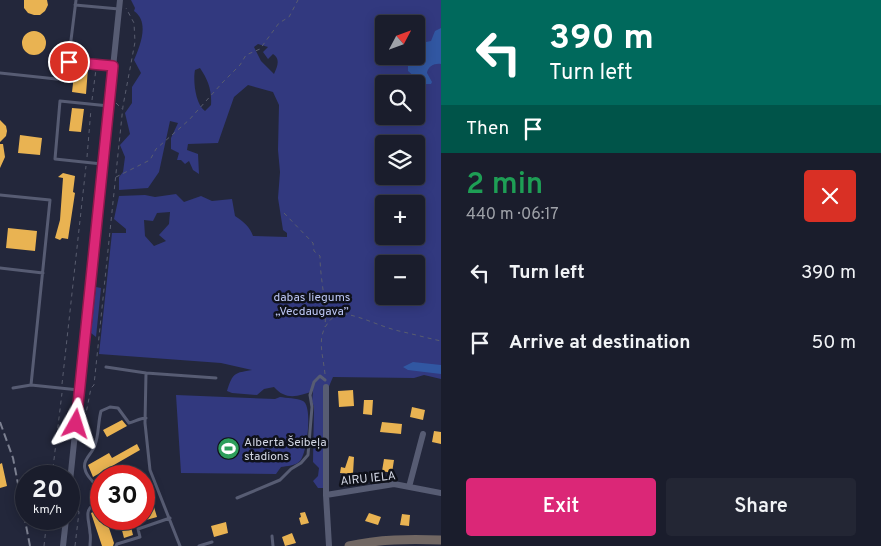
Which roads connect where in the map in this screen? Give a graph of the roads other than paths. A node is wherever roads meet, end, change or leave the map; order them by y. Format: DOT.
graph roads {
  1 [pos="76,0"];
  2 [pos="122,2"];
  3 [pos="75,5"];
  4 [pos="119,9"];
  5 [pos="69,62"];
  6 [pos="113,66"];
  7 [pos="0,73"];
  8 [pos="109,106"];
  9 [pos="103,164"];
  10 [pos="0,195"];
  11 [pos="0,268"];
  12 [pos="43,273"];
  13 [pos="106,368"];
  14 [pos="146,373"];
  15 [pos="216,378"];
  16 [pos="326,383"];
  17 [pos="31,385"];
  18 [pos="13,388"];
  19 [pos="80,390"];
  20 [pos="146,418"];
  21 [pos="423,434"];
  22 [pos="72,465"];
  23 [pos="409,487"];
  24 [pos="441,493"];
  25 [pos="326,495"];
  26 [pos="237,498"];
  27 [pos="170,518"];
  28 [pos="65,530"];
  29 [pos="272,536"];
  30 [pos="441,540"];
  31 [pos="212,542"];
  32 [pos="395,543"];
  33 [pos="63,546"];
  34 [pos="90,546"];
  35 [pos="116,546"];
  36 [pos="180,546"];
  37 [pos="199,546"];
  38 [pos="273,546"];
  39 [pos="329,546"];
  40 [pos="349,546"];
  1 -- 3 [label="lane"];
  2 -- 4 [label="street"];
  3 -- 4 [label="lane"];
  3 -- 5 [label="lane"];
  4 -- 6 [label="street"];
  5 -- 6 [label="lane"];
  5 -- 7 [label="lane"];
  6 -- 8 [label="street"];
  8 -- 9 [label="street"];
  8 -- 9 [label="lane"];
  9 -- 19 [label="street"];
  10 -- 12 [label="lane"];
  11 -- 12 [label="lane"];
  12 -- 17 [label="lane"];
  13 -- 14 [label="lane"];
  14 -- 15 [label="lane"];
  14 -- 20 [label="lane"];
  16 -- 25 [label="street"];
  16 -- 26 [label="lane"];
  17 -- 18 [label="lane"];
  17 -- 19 [label="lane"];
  19 -- 22 [label="street"];
  20 -- 27 [label="lane"];
  20 -- 34 [label="lane"];
  21 -- 23 [label="street"];
  23 -- 24 [label="street, AIRU IELA"];
  23 -- 25 [label="street, AIRU IELA"];
  25 -- 39 [label="street"];
  27 -- 35 [label="lane"];
  27 -- 36 [label="lane"];
  28 -- 33 [label="street"];
  29 -- 38 [label="lane"];
  30 -- 32 [label="main road"];
  31 -- 37 [label="lane"];
  32 -- 40 [label="main road"];
}
